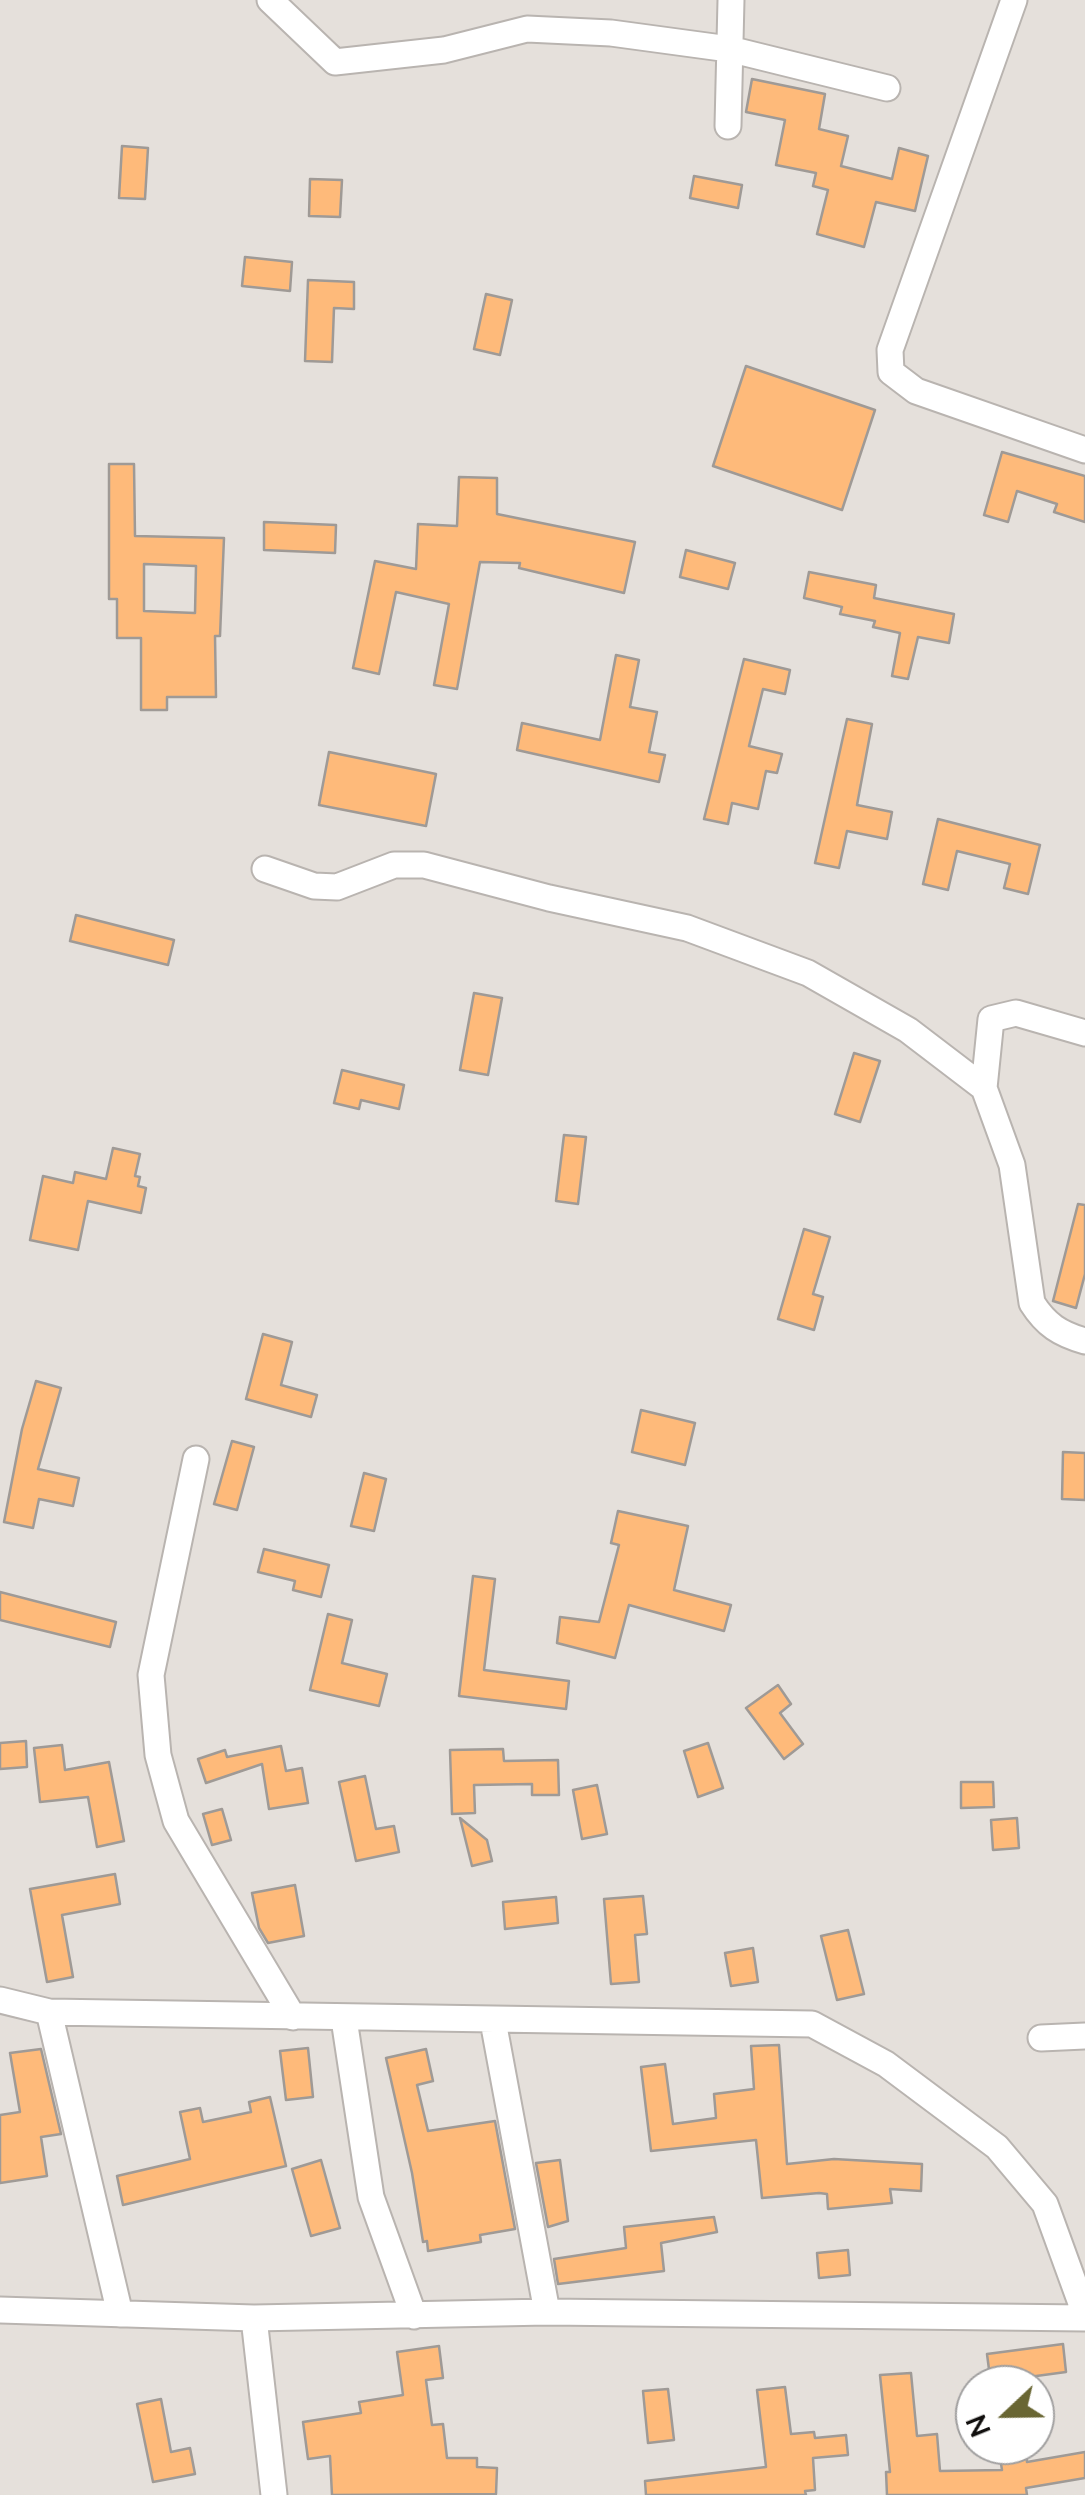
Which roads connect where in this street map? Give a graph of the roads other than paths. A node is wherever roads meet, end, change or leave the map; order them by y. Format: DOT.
graph roads {
  1 [pos="270,0"];
  2 [pos="731,0"];
  3 [pos="1014,0"];
  4 [pos="729,49"];
  5 [pos="886,88"];
  6 [pos="728,126"];
  7 [pos="1085,450"];
  8 [pos="265,869"];
  9 [pos="1085,1033"];
  10 [pos="984,1088"];
  11 [pos="1085,1341"];
  12 [pos="196,1459"];
  13 [pos="0,2000"];
  14 [pos="49,2012"];
  15 [pos="293,2017"];
  16 [pos="344,2019"];
  17 [pos="493,2021"];
  18 [pos="1085,2036"];
  19 [pos="1041,2038"];
  20 [pos="0,2310"];
  21 [pos="547,2312"];
  22 [pos="120,2314"];
  23 [pos="414,2316"];
  24 [pos="1085,2316"];
  25 [pos="254,2318"];
  26 [pos="274,2495"];
  1 -- 4 [label="street"];
  2 -- 4 [label="street"];
  3 -- 7 [label="street"];
  4 -- 5 [label="street"];
  4 -- 6 [label="street"];
  8 -- 10 [label="street"];
  9 -- 10 [label="street"];
  10 -- 11 [label="street"];
  12 -- 15 [label="street"];
  13 -- 14 [label="street"];
  14 -- 15 [label="street"];
  14 -- 22 [label="street"];
  15 -- 16 [label="street"];
  16 -- 17 [label="street"];
  16 -- 23 [label="street"];
  17 -- 21 [label="street"];
  17 -- 24 [label="street"];
  18 -- 19 [label="street"];
  20 -- 22 [label="street"];
  21 -- 23 [label="street"];
  21 -- 24 [label="street"];
  22 -- 25 [label="street"];
  23 -- 25 [label="street"];
  25 -- 26 [label="street"];
}
